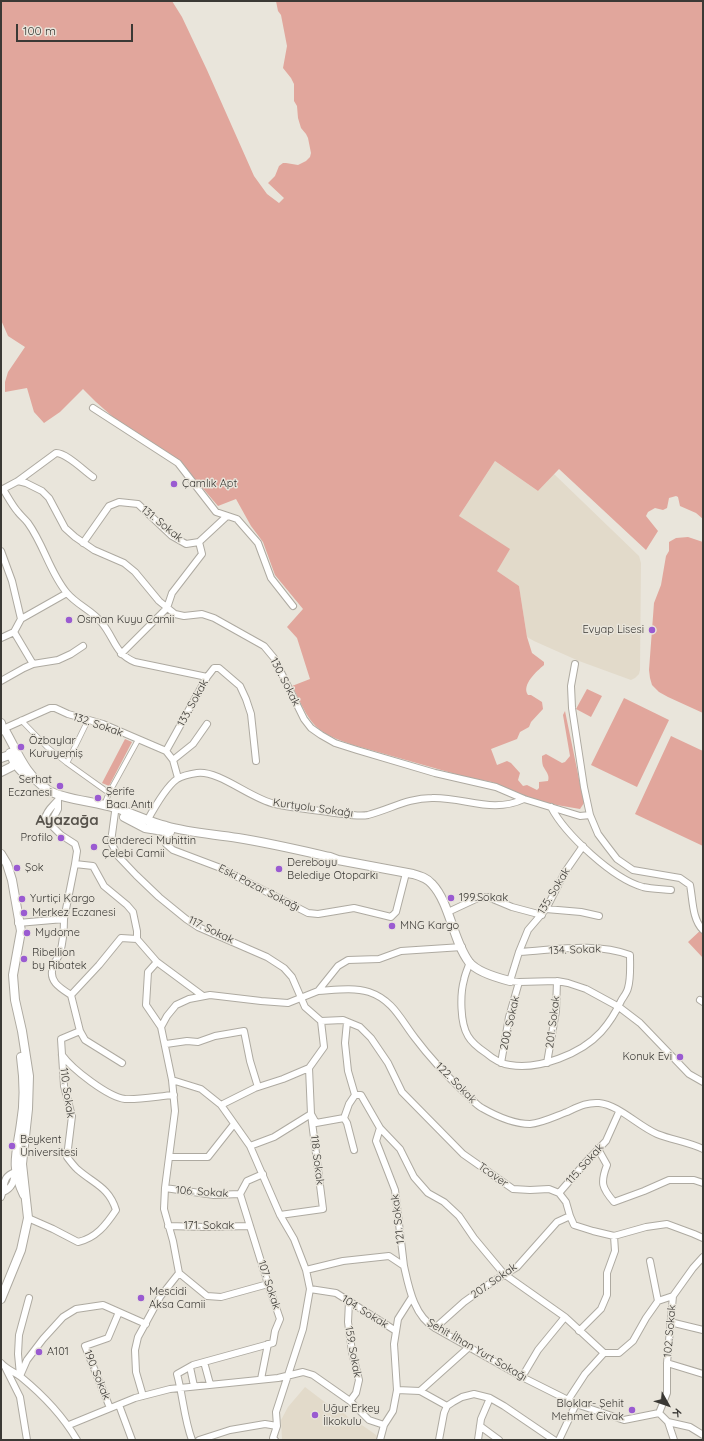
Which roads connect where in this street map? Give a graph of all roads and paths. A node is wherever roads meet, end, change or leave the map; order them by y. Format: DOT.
graph roads {
  1 [pos="93,408"];
  2 [pos="93,477"];
  3 [pos="18,481"];
  4 [pos="2,489"];
  5 [pos="227,516"];
  6 [pos="199,542"];
  7 [pos="83,543"];
  8 [pos="1,551"];
  9 [pos="67,593"];
  10 [pos="293,606"];
  11 [pos="167,608"];
  12 [pos="21,619"];
  13 [pos="14,632"];
  14 [pos="1,638"];
  15 [pos="83,646"];
  16 [pos="121,654"];
  17 [pos="33,664"];
  18 [pos="575,664"];
  19 [pos="207,677"];
  20 [pos="1,681"];
  21 [pos="21,720"];
  22 [pos="88,720"];
  23 [pos="207,724"];
  24 [pos="2,728"];
  25 [pos="138,740"];
  26 [pos="166,751"];
  27 [pos="1,758"];
  28 [pos="15,758"];
  29 [pos="173,760"];
  30 [pos="256,761"];
  31 [pos="67,763"];
  32 [pos="1,772"];
  33 [pos="178,778"];
  34 [pos="108,793"];
  35 [pos="59,797"];
  36 [pos="524,799"];
  37 [pos="104,805"];
  38 [pos="551,807"];
  39 [pos="115,810"];
  40 [pos="590,815"];
  41 [pos="146,824"];
  42 [pos="167,829"];
  43 [pos="583,846"];
  44 [pos="1,854"];
  45 [pos="75,864"];
  46 [pos="406,873"];
  47 [pos="671,890"];
  48 [pos="546,909"];
  49 [pos="448,912"];
  50 [pos="542,915"];
  51 [pos="599,916"];
  52 [pos="64,919"];
  53 [pos="18,923"];
  54 [pos="703,930"];
  55 [pos="137,939"];
  56 [pos="462,947"];
  57 [pos="519,952"];
  58 [pos="157,962"];
  59 [pos="470,962"];
  60 [pos="510,981"];
  61 [pos="557,981"];
  62 [pos="520,982"];
  63 [pos="318,991"];
  64 [pos="71,995"];
  65 [pos="203,996"];
  66 [pos="301,999"];
  67 [pos="618,1007"];
  68 [pos="321,1021"];
  69 [pos="347,1022"];
  70 [pos="162,1027"];
  71 [pos="80,1030"];
  72 [pos="166,1044"];
  73 [pos="62,1055"];
  74 [pos="122,1063"];
  75 [pos="501,1063"];
  76 [pos="547,1063"];
  77 [pos="309,1068"];
  78 [pos="172,1080"];
  79 [pos="703,1082"];
  80 [pos="258,1088"];
  81 [pos="174,1095"];
  82 [pos="355,1095"];
  83 [pos="221,1105"];
  84 [pos="619,1112"];
  85 [pos="311,1114"];
  86 [pos="344,1118"];
  87 [pos="234,1124"];
  88 [pos="380,1128"];
  89 [pos="250,1146"];
  90 [pos="703,1149"];
  91 [pos="354,1150"];
  92 [pos="598,1150"];
  93 [pos="168,1157"];
  94 [pos="19,1172"];
  95 [pos="263,1174"];
  96 [pos="703,1183"];
  97 [pos="164,1188"];
  98 [pos="559,1193"];
  99 [pos="2,1194"];
  100 [pos="240,1194"];
  101 [pos="280,1215"];
  102 [pos="570,1216"];
  103 [pos="28,1218"];
  104 [pos="168,1226"];
  105 [pos="250,1226"];
  106 [pos="614,1236"];
  107 [pos="703,1238"];
  108 [pos="703,1257"];
  109 [pos="650,1260"];
  110 [pos="404,1266"];
  111 [pos="306,1270"];
  112 [pos="179,1273"];
  113 [pos="504,1274"];
  114 [pos="268,1284"];
  115 [pos="310,1289"];
  116 [pos="673,1296"];
  117 [pos="412,1297"];
  118 [pos="29,1298"];
  119 [pos="1,1299"];
  120 [pos="658,1300"];
  121 [pos="349,1302"];
  122 [pos="119,1312"];
  123 [pos="565,1317"];
  124 [pos="670,1322"];
  125 [pos="146,1324"];
  126 [pos="435,1328"];
  127 [pos="703,1330"];
  128 [pos="396,1331"];
  129 [pos="579,1331"];
  130 [pos="268,1344"];
  131 [pos="468,1348"];
  132 [pos="604,1353"];
  133 [pos="204,1362"];
  134 [pos="1,1363"];
  135 [pos="667,1363"];
  136 [pos="190,1367"];
  137 [pos="6,1369"];
  138 [pos="703,1374"];
  139 [pos="288,1375"];
  140 [pos="20,1376"];
  141 [pos="522,1377"];
  142 [pos="260,1379"];
  143 [pos="210,1384"];
  144 [pos="194,1386"];
  145 [pos="181,1388"];
  146 [pos="397,1390"];
  147 [pos="420,1391"];
  148 [pos="143,1396"];
  149 [pos="490,1398"];
  150 [pos="568,1400"];
  151 [pos="350,1401"];
  152 [pos="576,1404"];
  153 [pos="119,1405"];
  154 [pos="447,1406"];
  155 [pos="110,1408"];
  156 [pos="659,1413"];
  157 [pos="668,1422"];
  158 [pos="69,1425"];
  159 [pos="384,1425"];
  160 [pos="277,1426"];
  161 [pos="480,1426"];
  162 [pos="703,1435"];
  163 [pos="27,1440"];
  164 [pos="77,1440"];
  165 [pos="132,1440"];
  166 [pos="192,1440"];
  167 [pos="198,1440"];
  168 [pos="274,1440"];
  169 [pos="380,1440"];
  170 [pos="439,1440"];
  171 [pos="478,1440"];
  172 [pos="499,1440"];
  173 [pos="554,1440"];
  174 [pos="559,1440"];
  175 [pos="674,1440"];
  1 -- 5 [label="street"];
  2 -- 3 [label="street"];
  3 -- 4 [label="street"];
  3 -- 7 [label="street, 130. Sokak"];
  4 -- 9 [label="street"];
  5 -- 6 [label="street, 131. Sokak"];
  5 -- 10 [label="street"];
  6 -- 7 [label="street, 131. Sokak"];
  6 -- 11 [label="street"];
  7 -- 11 [label="street, 130. Sokak"];
  8 -- 12 [label="street"];
  9 -- 12 [label="street"];
  9 -- 16 [label="street"];
  11 -- 16 [label="street"];
  11 -- 36 [label="street, 130. Sokak"];
  12 -- 13 [label="street"];
  13 -- 14 [label="street"];
  13 -- 17 [label="street"];
  15 -- 17 [label="street"];
  16 -- 19 [label="street"];
  17 -- 20 [label="street"];
  18 -- 40 [label="street"];
  19 -- 26 [label="street, 133. Sokak"];
  19 -- 30 [label="street, 133. Sokak"];
  21 -- 22 [label="street, 132. Sokak"];
  21 -- 24 [label="street, 132. Sokak"];
  21 -- 31 [label="street"];
  22 -- 25 [label="street, 132. Sokak"];
  22 -- 31 [label="street"];
  23 -- 29 [label="street"];
  24 -- 28 [label="street"];
  25 -- 26 [label="street, 132. Sokak"];
  25 -- 34 [label="street"];
  26 -- 29 [label="street"];
  27 -- 28 [label="street"];
  28 -- 32 [label="street"];
  28 -- 35 [label="street"];
  29 -- 33 [label="street"];
  31 -- 34 [label="street"];
  33 -- 36 [label="street, Kurtyolu Sokağı"];
  33 -- 41 [label="street"];
  34 -- 37 [label="street"];
  35 -- 37 [label="street"];
  35 -- 39 [label="street"];
  35 -- 45 [label="street"];
  36 -- 38 [label="street"];
  37 -- 39 [label="street"];
  38 -- 40 [label="street"];
  38 -- 43 [label="street"];
  39 -- 41 [label="street"];
  39 -- 66 [label="street, 117. Sokak"];
  40 -- 54 [label="street"];
  41 -- 42 [label="street"];
  42 -- 46 [label="street"];
  42 -- 46 [label="street, Eski Pazar Sokağı"];
  43 -- 47 [label="street"];
  43 -- 48 [label="street, 135. Sokak"];
  44 -- 53 [label="street"];
  45 -- 52 [label="street"];
  45 -- 55 [label="street"];
  46 -- 49 [label="street"];
  48 -- 50 [label="street, 135. Sokak"];
  48 -- 51 [label="street"];
  49 -- 50 [label="street"];
  49 -- 56 [label="street"];
  50 -- 57 [label="street, 135. Sokak"];
  52 -- 53 [label="street"];
  52 -- 64 [label="street"];
  53 -- 94 [label="street"];
  55 -- 58 [label="street"];
  55 -- 64 [label="street"];
  56 -- 59 [label="street"];
  56 -- 63 [label="street"];
  57 -- 60 [label="street, 135. Sokak"];
  57 -- 67 [label="street, 134. Sokak"];
  58 -- 65 [label="street"];
  58 -- 70 [label="street"];
  59 -- 60 [label="street"];
  59 -- 75 [label="street"];
  60 -- 62 [label="street"];
  61 -- 62 [label="street"];
  61 -- 67 [label="street"];
  61 -- 76 [label="street, 201. Sokak"];
  62 -- 75 [label="street, 200. Sokak"];
  63 -- 66 [label="street"];
  63 -- 84 [label="street, 122. Sokak"];
  64 -- 71 [label="street"];
  65 -- 66 [label="street"];
  65 -- 70 [label="street"];
  66 -- 68 [label="street, 117. Sokak"];
  67 -- 76 [label="street"];
  67 -- 79 [label="street"];
  68 -- 69 [label="street, Tcover"];
  68 -- 77 [label="street"];
  69 -- 82 [label="street"];
  69 -- 98 [label="street, Tcover"];
  70 -- 72 [label="street"];
  71 -- 73 [label="street, 110. Sokak"];
  71 -- 74 [label="street"];
  72 -- 78 [label="street"];
  72 -- 80 [label="street"];
  73 -- 81 [label="street"];
  73 -- 103 [label="street, 110. Sokak"];
  75 -- 76 [label="street"];
  77 -- 80 [label="street"];
  77 -- 85 [label="street, 118. Sokak"];
  78 -- 81 [label="street"];
  78 -- 83 [label="street"];
  80 -- 83 [label="street"];
  81 -- 93 [label="street"];
  82 -- 86 [label="street"];
  82 -- 88 [label="street"];
  83 -- 87 [label="street"];
  84 -- 90 [label="street, 122. Sokak"];
  84 -- 92 [label="street, 115. Sokak"];
  85 -- 86 [label="street"];
  85 -- 89 [label="street"];
  85 -- 101 [label="street, 118. Sokak"];
  86 -- 91 [label="street"];
  87 -- 89 [label="street"];
  87 -- 93 [label="street"];
  88 -- 110 [label="street, 121. Sokak"];
  88 -- 113 [label="street"];
  89 -- 95 [label="street"];
  92 -- 96 [label="street"];
  92 -- 98 [label="street, 115. Sokak"];
  93 -- 97 [label="street"];
  94 -- 99 [label="street"];
  94 -- 103 [label="street"];
  95 -- 100 [label="street"];
  95 -- 101 [label="street"];
  97 -- 100 [label="street, 106. Sokak"];
  97 -- 104 [label="street"];
  98 -- 102 [label="street"];
  100 -- 105 [label="street, 107. Sokak"];
  101 -- 111 [label="street"];
  102 -- 106 [label="street"];
  102 -- 113 [label="street, 207. Sokak"];
  103 -- 119 [label="street"];
  104 -- 105 [label="street, 171. Sokak"];
  104 -- 112 [label="street"];
  105 -- 114 [label="street, 107. Sokak"];
  106 -- 107 [label="street"];
  106 -- 129 [label="street"];
  108 -- 116 [label="street, 102. Sokak"];
  109 -- 120 [label="street"];
  110 -- 111 [label="street"];
  110 -- 117 [label="street, Şehit İlhan Yurt Sokağı"];
  111 -- 115 [label="street"];
  112 -- 114 [label="street"];
  112 -- 125 [label="street"];
  113 -- 123 [label="street"];
  113 -- 126 [label="street, 207. Sokak"];
  114 -- 130 [label="street, 107. Sokak"];
  115 -- 121 [label="street, 104. Sokak"];
  115 -- 139 [label="street"];
  116 -- 120 [label="street"];
  116 -- 124 [label="street, 102. Sokak"];
  117 -- 126 [label="street, Şehit İlhan Yurt Sokağı"];
  117 -- 128 [label="street"];
  118 -- 140 [label="street"];
  120 -- 132 [label="street"];
  121 -- 128 [label="street, 104. Sokak"];
  121 -- 151 [label="street, 159. Sokak"];
  122 -- 125 [label="street"];
  122 -- 140 [label="street"];
  122 -- 155 [label="street, 190. Sokak"];
  123 -- 129 [label="street"];
  123 -- 141 [label="street"];
  124 -- 127 [label="street"];
  124 -- 135 [label="street, 102. Sokak"];
  125 -- 148 [label="street"];
  126 -- 131 [label="street, Şehit İlhan Yurt Sokağı"];
  128 -- 146 [label="street"];
  129 -- 132 [label="street"];
  130 -- 133 [label="street"];
  130 -- 142 [label="street"];
  131 -- 141 [label="street, Şehit İlhan Yurt Sokağı"];
  131 -- 147 [label="street"];
  132 -- 150 [label="street"];
  133 -- 136 [label="street"];
  133 -- 143 [label="street"];
  134 -- 137 [label="street"];
  135 -- 138 [label="street"];
  135 -- 156 [label="street, 102. Sokak"];
  136 -- 144 [label="street"];
  136 -- 145 [label="street"];
  137 -- 140 [label="street"];
  137 -- 163 [label="street"];
  139 -- 142 [label="street"];
  139 -- 151 [label="street"];
  139 -- 160 [label="street"];
  140 -- 158 [label="street"];
  141 -- 150 [label="street, Şehit İlhan Yurt Sokağı"];
  142 -- 143 [label="street"];
  143 -- 144 [label="street"];
  144 -- 145 [label="street"];
  145 -- 148 [label="street"];
  145 -- 166 [label="street"];
  146 -- 147 [label="street"];
  146 -- 159 [label="street"];
  147 -- 154 [label="street"];
  148 -- 153 [label="street"];
  149 -- 154 [label="street"];
  149 -- 161 [label="street"];
  149 -- 173 [label="street"];
  150 -- 152 [label="street, Şehit İlhan Yurt Sokağı"];
  151 -- 159 [label="street"];
  152 -- 156 [label="street, Şehit İlhan Yurt Sokağı"];
  152 -- 174 [label="street"];
  153 -- 155 [label="street"];
  153 -- 165 [label="street"];
  154 -- 170 [label="street"];
  155 -- 158 [label="street"];
  156 -- 157 [label="street"];
  157 -- 162 [label="street"];
  157 -- 175 [label="street"];
  158 -- 164 [label="street"];
  159 -- 169 [label="street"];
  160 -- 167 [label="street"];
  160 -- 168 [label="street"];
  161 -- 171 [label="street"];
  161 -- 172 [label="street"];
}
